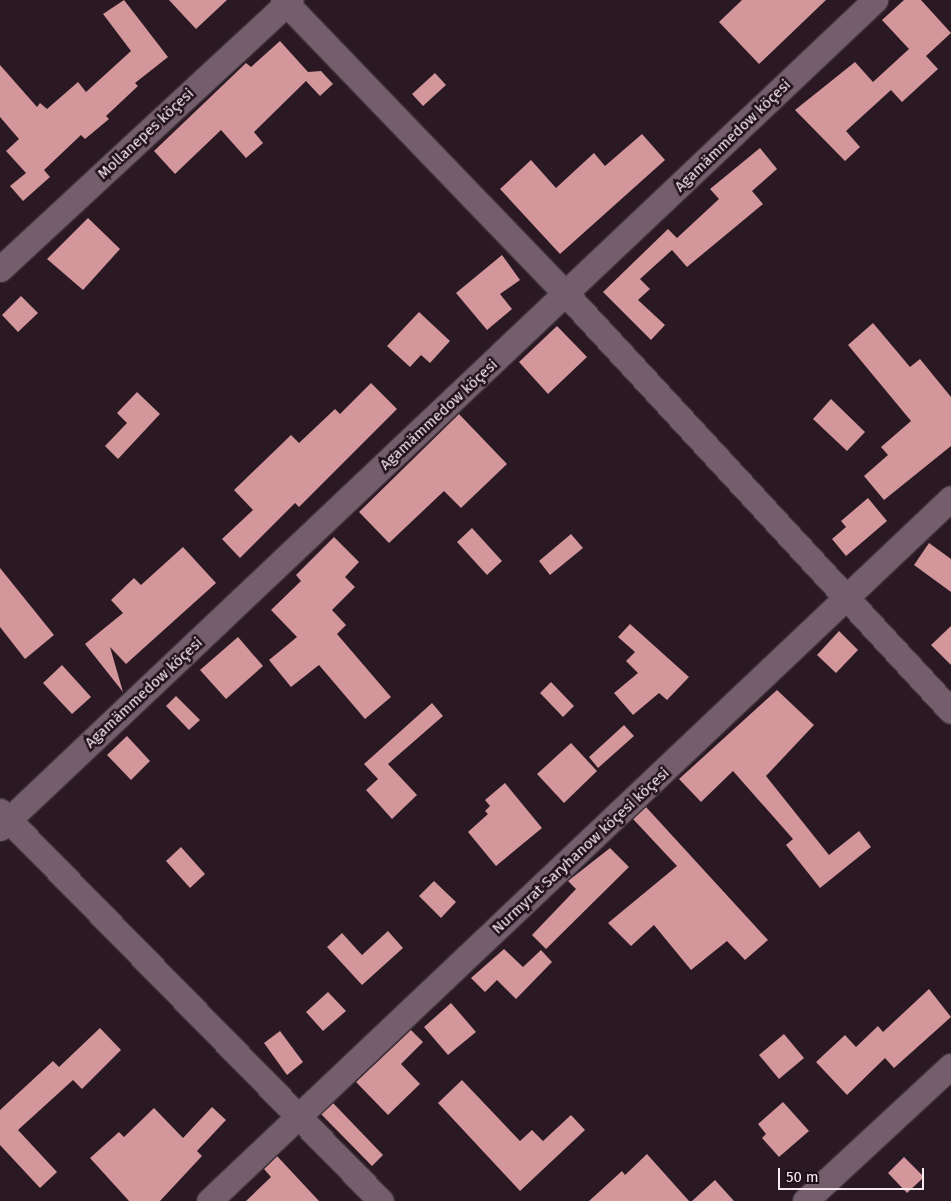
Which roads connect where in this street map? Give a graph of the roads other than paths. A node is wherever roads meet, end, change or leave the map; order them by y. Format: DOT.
graph roads {
  1 [pos="876,0"];
  2 [pos="287,1"];
  3 [pos="0,269"];
  4 [pos="566,295"];
  5 [pos="951,498"];
  6 [pos="846,601"];
  7 [pos="951,711"];
  8 [pos="3,819"];
  9 [pos="951,1066"];
  10 [pos="300,1116"];
  11 [pos="210,1201"];
  12 [pos="381,1201"];
  13 [pos="805,1201"];
  1 -- 4 [label="street, Agamämmedow köçesi"];
  2 -- 3 [label="street, Mollanepes köçesi"];
  2 -- 4 [label="street"];
  4 -- 6 [label="street"];
  4 -- 8 [label="street, Agamämmedow köçesi"];
  5 -- 6 [label="street, Nurmyrat Saryhanow köçesi köçesi"];
  6 -- 7 [label="street"];
  6 -- 10 [label="street, Nurmyrat Saryhanow köçesi köçesi"];
  8 -- 10 [label="street"];
  9 -- 13 [label="street"];
  10 -- 11 [label="street, Nurmyrat Saryhanow köçesi köçesi"];
  10 -- 12 [label="street"];
}
